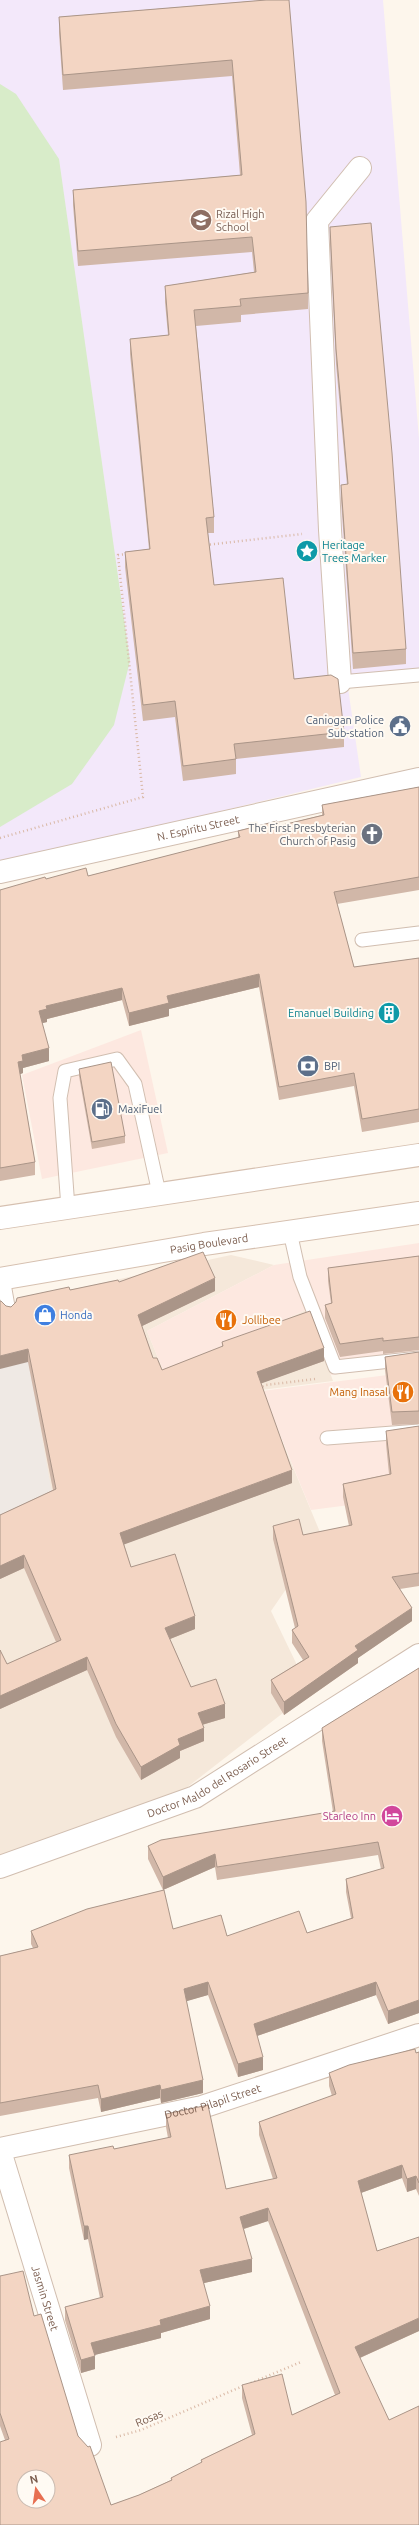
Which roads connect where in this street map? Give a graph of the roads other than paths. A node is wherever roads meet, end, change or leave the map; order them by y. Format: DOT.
graph roads {
  1 [pos="360,168"];
  2 [pos="419,675"];
  3 [pos="340,682"];
  4 [pos="419,778"];
  5 [pos="0,872"];
  6 [pos="419,933"];
  7 [pos="362,940"];
  8 [pos="419,1155"];
  9 [pos="159,1194"];
  10 [pos="68,1208"];
  11 [pos="419,1213"];
  12 [pos="0,1218"];
  13 [pos="290,1232"];
  14 [pos="1,1278"];
  15 [pos="9,1312"];
  16 [pos="419,1358"];
  17 [pos="419,1431"];
  18 [pos="327,1438"];
  19 [pos="419,1655"];
  20 [pos="0,1867"];
  21 [pos="419,2035"];
  22 [pos="0,2150"];
  23 [pos="90,2445"];
  1 -- 3 [label="street"];
  2 -- 3 [label="lane"];
  4 -- 5 [label="street, N. Espiritu Street"];
  6 -- 7 [label="lane"];
  8 -- 9 [label="street"];
  9 -- 10 [label="street"];
  9 -- 10 [label="lane"];
  10 -- 12 [label="street"];
  11 -- 13 [label="street, Pasig Boulevard"];
  13 -- 14 [label="street, Pasig Boulevard"];
  13 -- 16 [label="lane"];
  14 -- 15 [label="lane"];
  17 -- 18 [label="lane"];
  19 -- 20 [label="street, Doctor Maldo del Rosario Street"];
  21 -- 22 [label="street, Doctor Pilapil Street"];
  22 -- 23 [label="street, Jasmin Street"];
}
